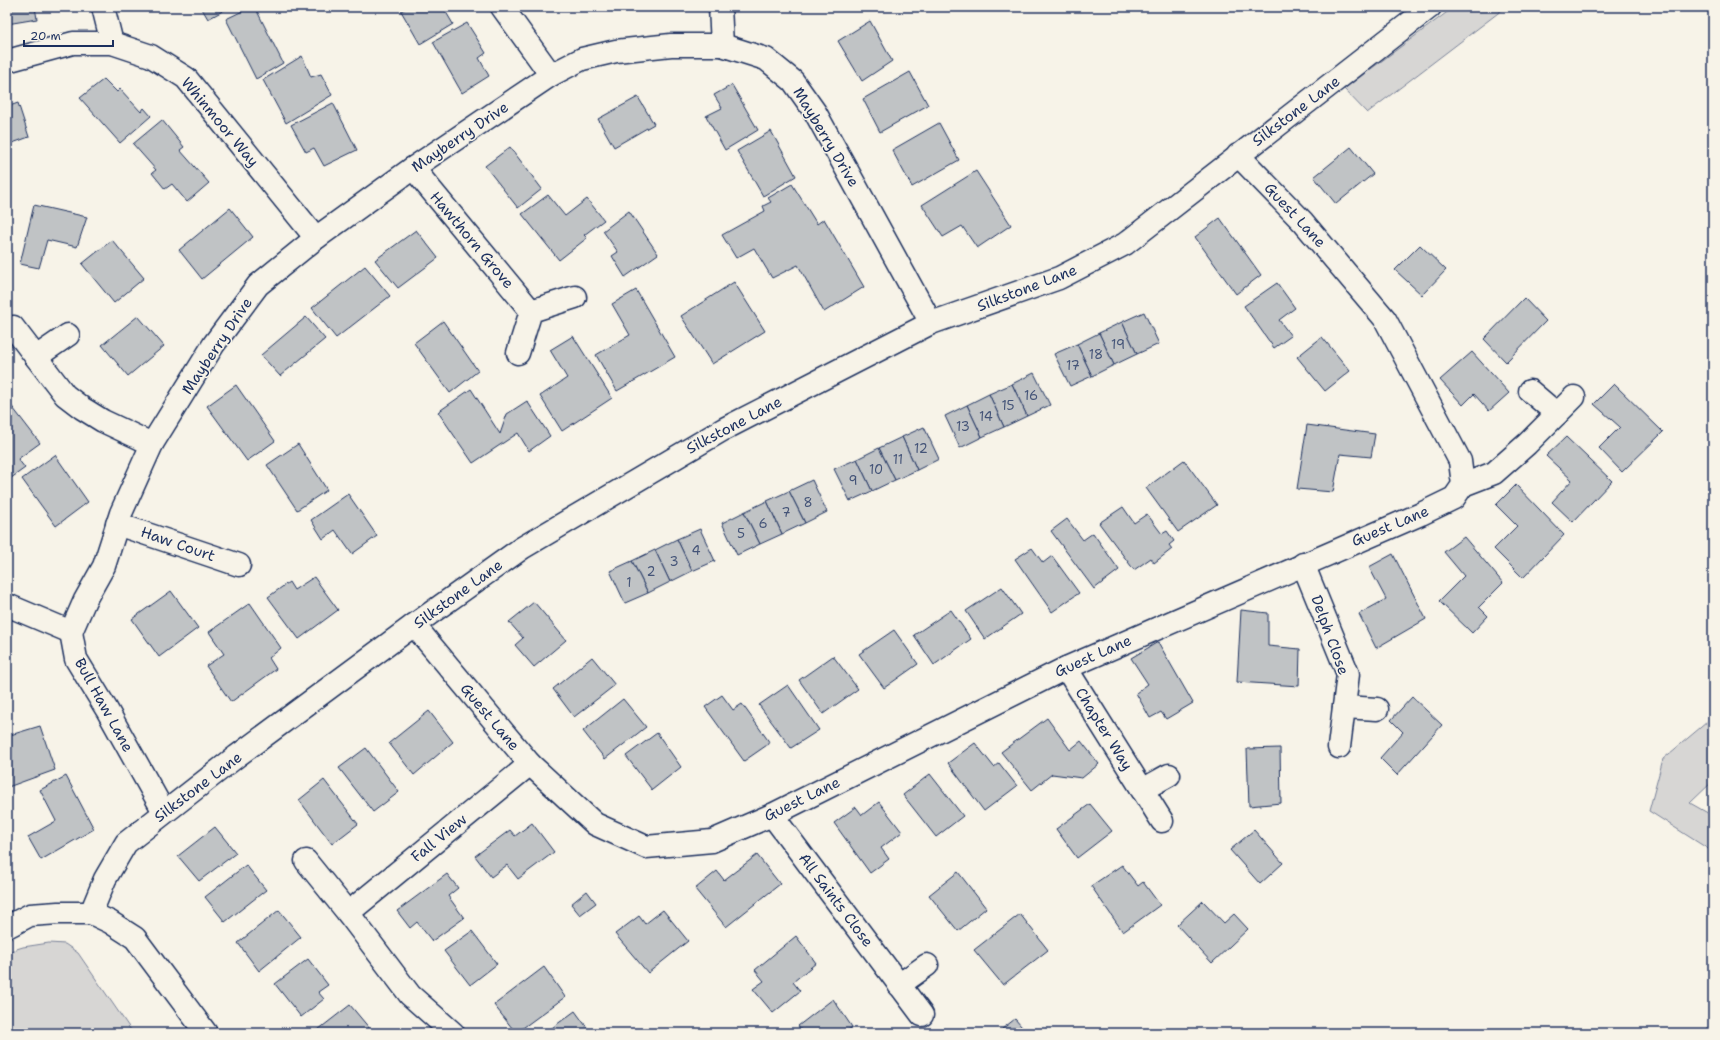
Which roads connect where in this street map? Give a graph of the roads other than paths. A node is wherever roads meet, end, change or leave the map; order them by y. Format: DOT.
graph roads {
  1 [pos="103,7"];
  2 [pos="502,7"];
  3 [pos="720,7"];
  4 [pos="1430,7"];
  5 [pos="112,44"];
  6 [pos="722,45"];
  7 [pos="7,62"];
  8 [pos="551,75"];
  9 [pos="1238,155"];
  10 [pos="413,168"];
  11 [pos="316,238"];
  12 [pos="575,297"];
  13 [pos="531,311"];
  14 [pos="931,323"];
  15 [pos="13,327"];
  16 [pos="68,335"];
  17 [pos="518,353"];
  18 [pos="36,357"];
  19 [pos="1530,391"];
  20 [pos="1574,397"];
  21 [pos="1557,414"];
  22 [pos="152,444"];
  23 [pos="1463,485"];
  24 [pos="117,524"];
  25 [pos="1303,564"];
  26 [pos="239,565"];
  27 [pos="9,606"];
  28 [pos="414,625"];
  29 [pos="71,632"];
  30 [pos="1066,668"];
  31 [pos="1344,707"];
  32 [pos="1377,709"];
  33 [pos="1339,747"];
  34 [pos="530,764"];
  35 [pos="1169,775"];
  36 [pos="1142,790"];
  37 [pos="164,812"];
  38 [pos="772,815"];
  39 [pos="1162,821"];
  40 [pos="306,860"];
  41 [pos="92,913"];
  42 [pos="348,913"];
  43 [pos="7,927"];
  44 [pos="927,964"];
  45 [pos="899,985"];
  46 [pos="922,1015"];
  47 [pos="206,1033"];
  48 [pos="454,1033"];
  1 -- 5 [label="street"];
  2 -- 8 [label="street"];
  3 -- 6 [label="street"];
  4 -- 9 [label="street, Silkstone Lane"];
  5 -- 7 [label="street, Whinmoor Way"];
  5 -- 11 [label="street, Whinmoor Way"];
  6 -- 8 [label="street, Mayberry Drive"];
  6 -- 14 [label="street, Mayberry Drive"];
  8 -- 10 [label="street, Mayberry Drive"];
  9 -- 14 [label="street, Silkstone Lane"];
  9 -- 23 [label="street, Guest Lane"];
  10 -- 11 [label="street, Mayberry Drive"];
  10 -- 13 [label="street, Hawthorn Grove"];
  11 -- 22 [label="street, Mayberry Drive"];
  12 -- 13 [label="street"];
  13 -- 17 [label="street"];
  14 -- 28 [label="street, Silkstone Lane"];
  15 -- 18 [label="street"];
  16 -- 18 [label="street"];
  18 -- 22 [label="street"];
  19 -- 21 [label="street"];
  20 -- 21 [label="street"];
  21 -- 23 [label="street"];
  22 -- 24 [label="street, Mayberry Drive"];
  23 -- 25 [label="street, Guest Lane"];
  24 -- 26 [label="street, Haw Court"];
  24 -- 29 [label="street, Mayberry Drive"];
  25 -- 30 [label="street, Guest Lane"];
  25 -- 31 [label="street, Delph Close"];
  27 -- 29 [label="street"];
  28 -- 34 [label="street, Guest Lane"];
  28 -- 37 [label="street, Silkstone Lane"];
  29 -- 37 [label="street, Bull Haw Lane"];
  30 -- 36 [label="street, Chapter Way"];
  30 -- 38 [label="street, Guest Lane"];
  31 -- 32 [label="street"];
  31 -- 33 [label="street, Delph Close"];
  34 -- 38 [label="street, Guest Lane"];
  34 -- 42 [label="street, Fall View"];
  35 -- 36 [label="street"];
  36 -- 39 [label="street, Chapter Way"];
  37 -- 41 [label="street, Silkstone Lane"];
  38 -- 45 [label="street, All Saints Close"];
  40 -- 42 [label="street"];
  41 -- 43 [label="street"];
  41 -- 47 [label="street"];
  42 -- 48 [label="street"];
  44 -- 45 [label="street"];
  45 -- 46 [label="street, All Saints Close"];
}
